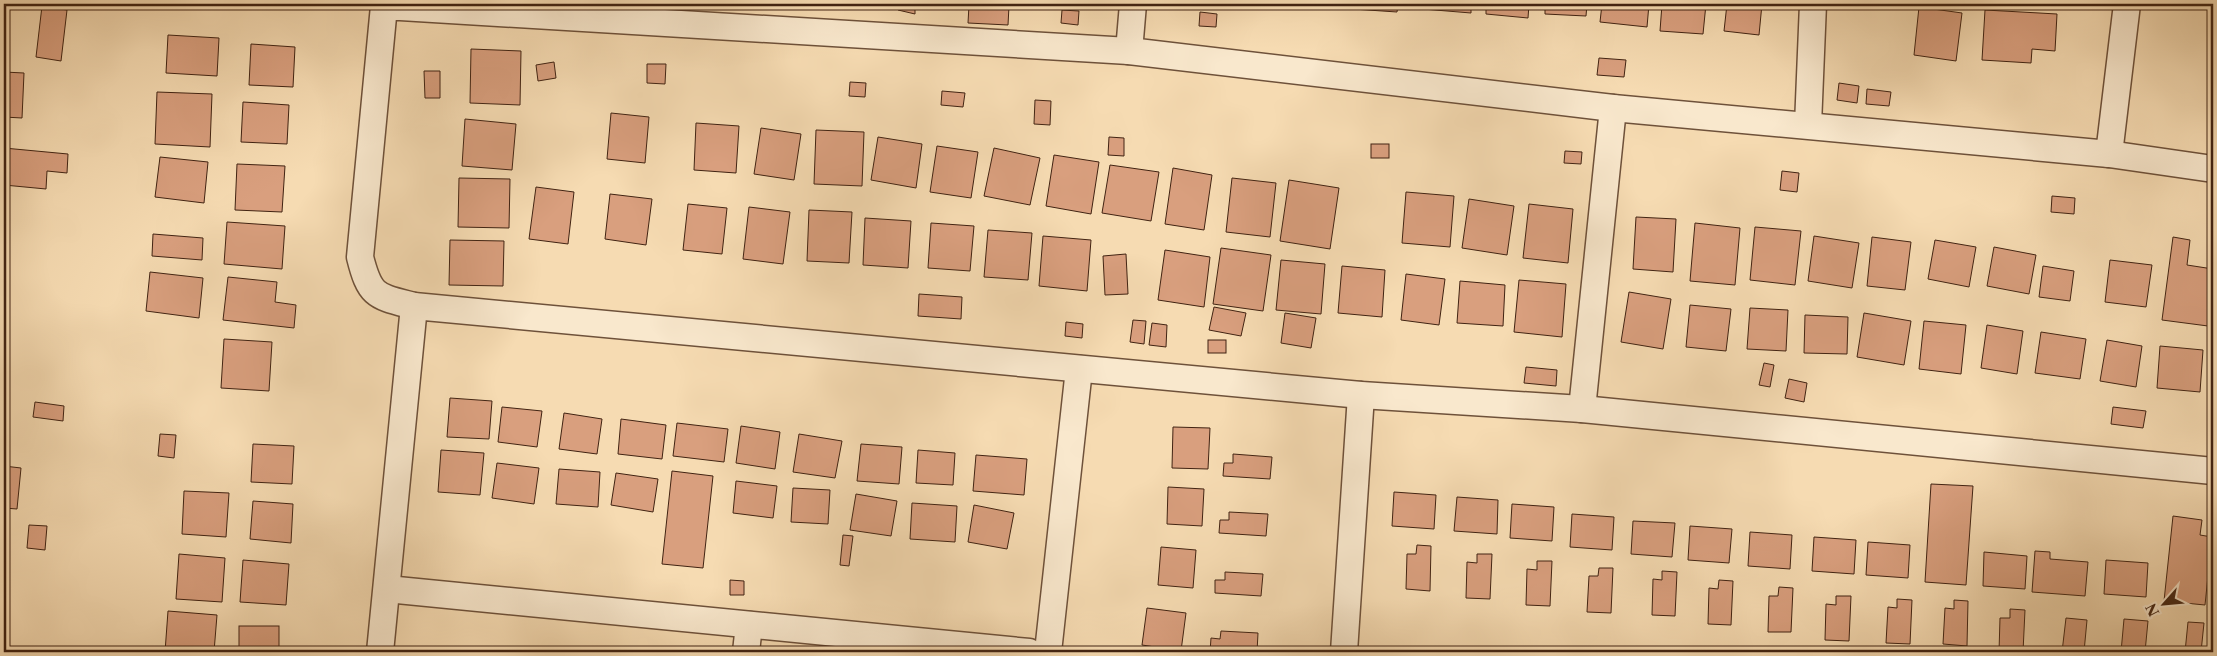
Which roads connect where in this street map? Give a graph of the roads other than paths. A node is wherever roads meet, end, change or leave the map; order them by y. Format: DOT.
graph roads {
  1 [pos="1133,4"];
  2 [pos="1813,4"];
  3 [pos="2126,4"];
  4 [pos="373,5"];
  5 [pos="1129,51"];
  6 [pos="1613,108"];
  7 [pos="1808,125"];
  8 [pos="2109,154"];
  9 [pos="2213,169"];
  10 [pos="414,306"];
  11 [pos="1079,369"];
  12 [pos="1361,395"];
  13 [pos="1582,409"];
  14 [pos="2213,471"];
  15 [pos="387,589"];
  16 [pos="749,625"];
  17 [pos="380,652"];
  18 [pos="746,652"];
  19 [pos="1029,652"];
  20 [pos="1048,652"];
  21 [pos="1344,652"];
  1 -- 5 [label="street"];
  2 -- 7 [label="street"];
  3 -- 8 [label="street"];
  4 -- 5 [label="street"];
  4 -- 10 [label="street"];
  5 -- 6 [label="street"];
  6 -- 7 [label="street"];
  6 -- 13 [label="street"];
  7 -- 8 [label="street"];
  8 -- 9 [label="street"];
  10 -- 11 [label="street"];
  10 -- 15 [label="street"];
  11 -- 12 [label="street"];
  11 -- 20 [label="street"];
  12 -- 13 [label="street"];
  12 -- 21 [label="street"];
  13 -- 14 [label="street"];
  15 -- 16 [label="street"];
  15 -- 17 [label="street"];
  16 -- 18 [label="street"];
  16 -- 19 [label="street"];
}
